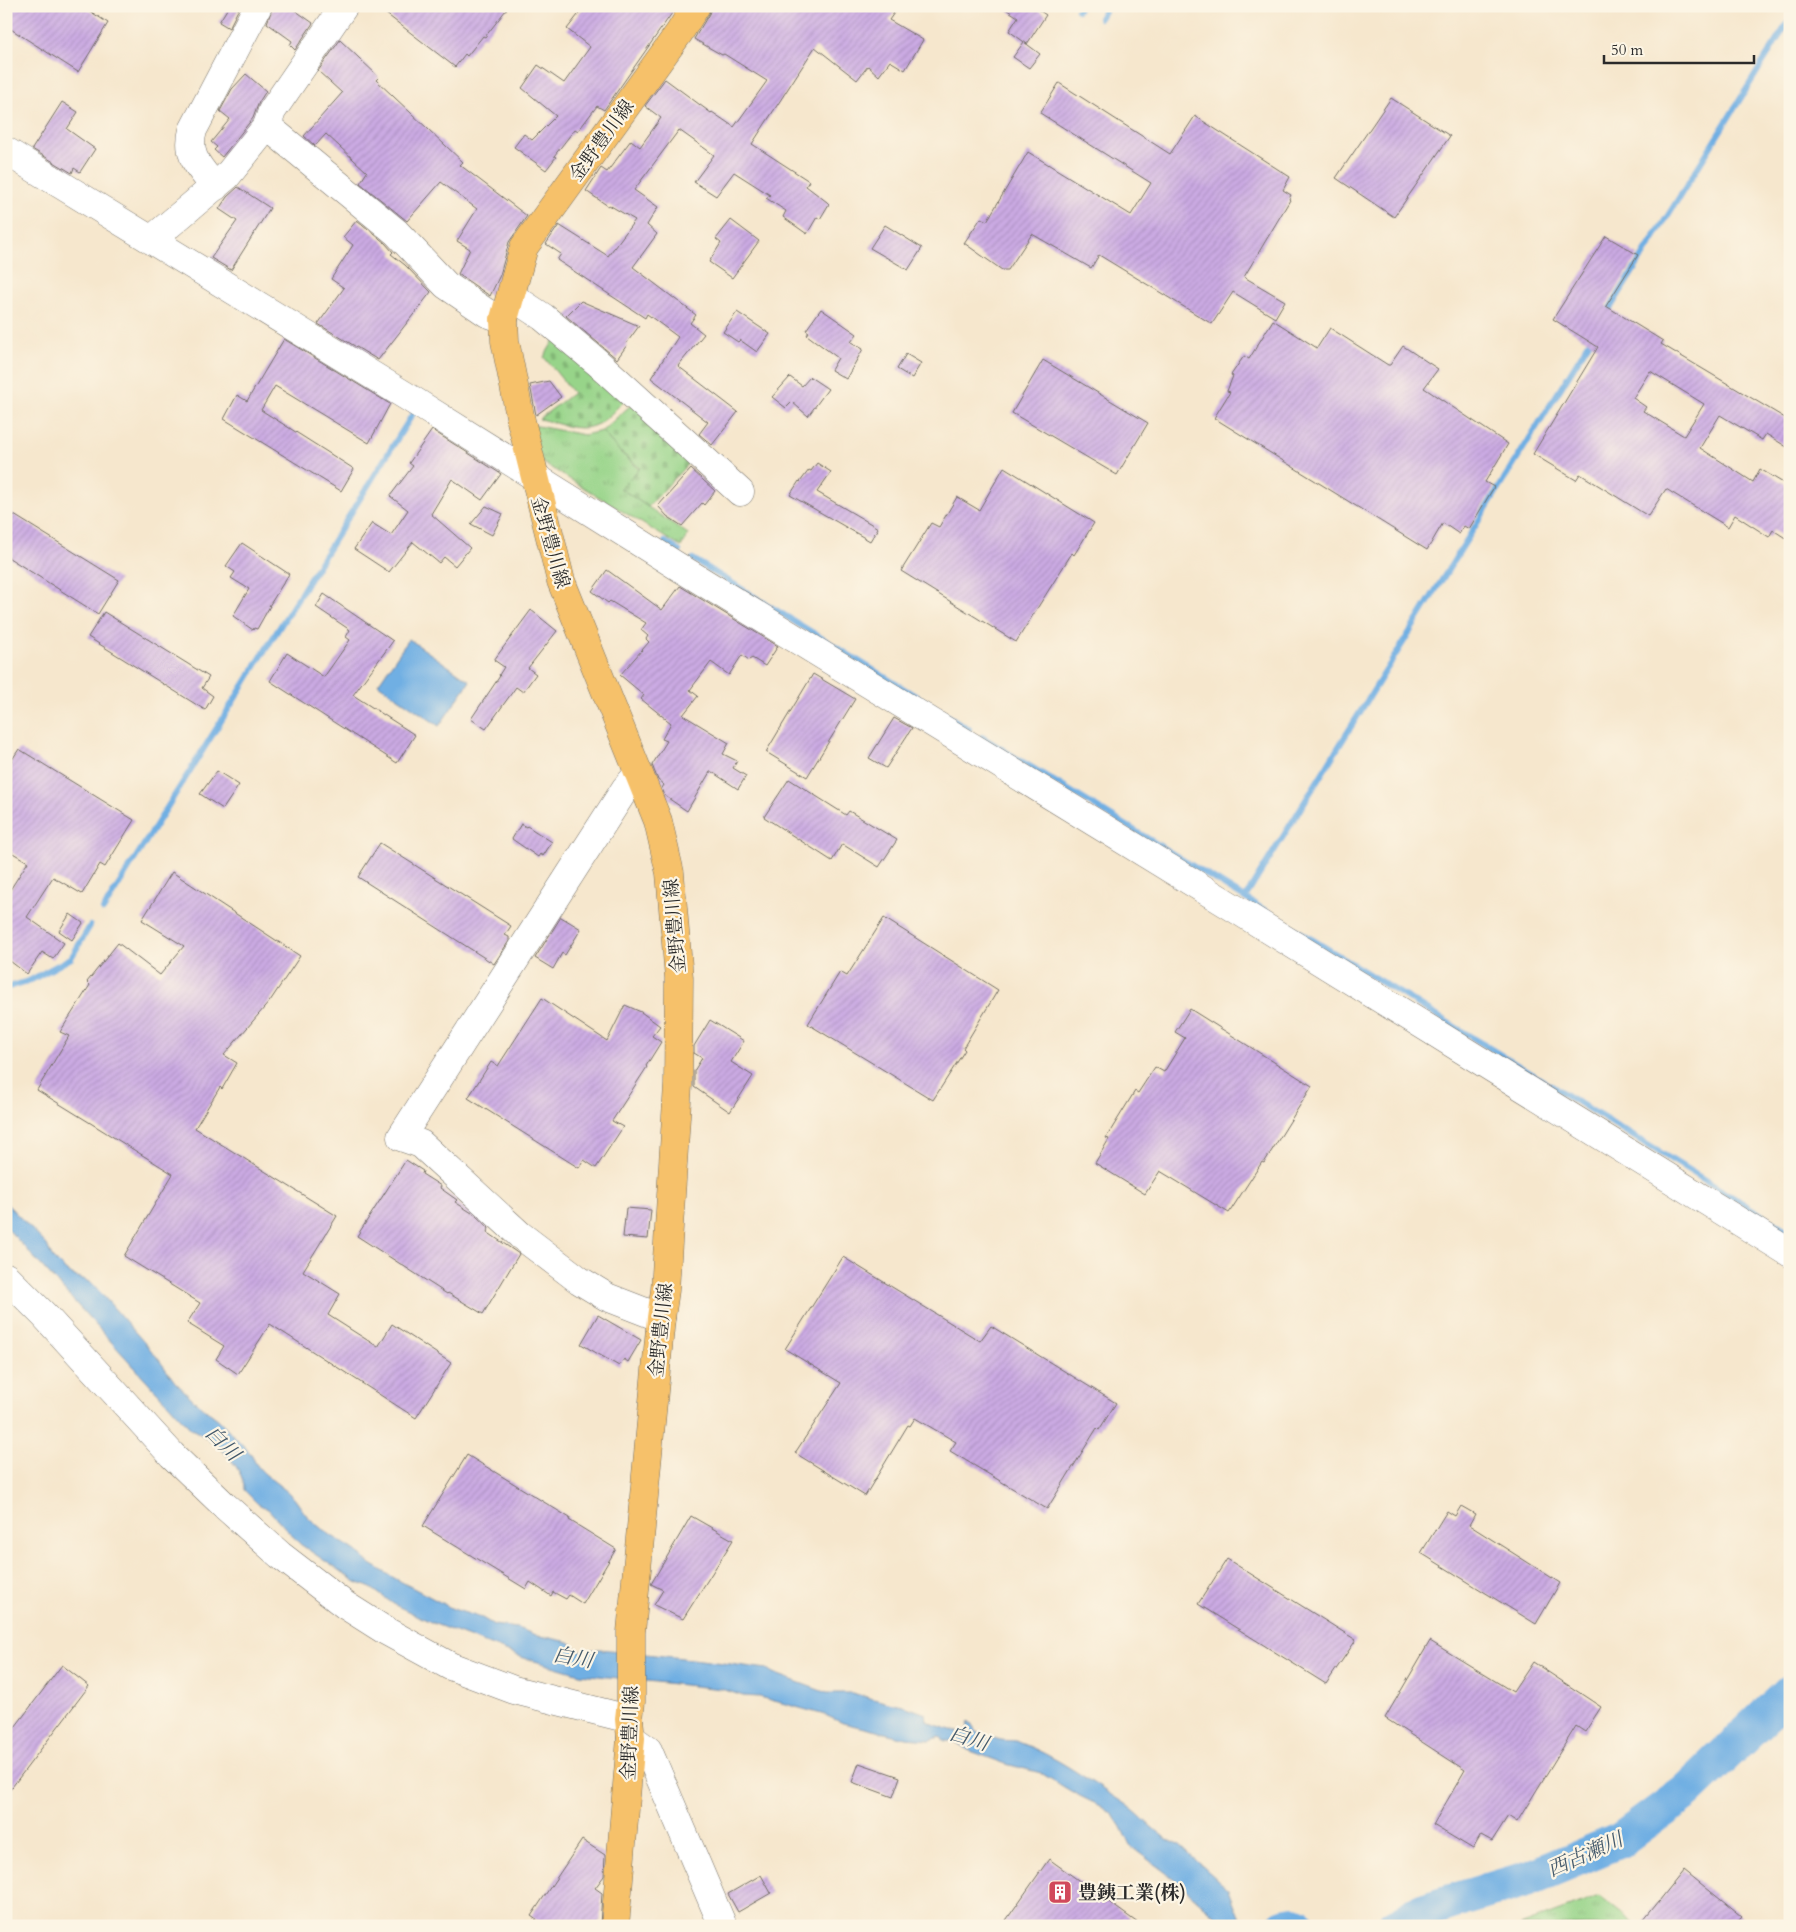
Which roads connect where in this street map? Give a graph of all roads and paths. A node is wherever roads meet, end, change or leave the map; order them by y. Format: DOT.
graph roads {
  1 [pos="258,6"];
  2 [pos="344,6"];
  3 [pos="696,6"];
  4 [pos="267,126"];
  5 [pos="6,150"];
  6 [pos="215,186"];
  7 [pos="150,240"];
  8 [pos="508,308"];
  9 [pos="533,474"];
  10 [pos="740,492"];
  11 [pos="638,774"];
  12 [pos="1790,1253"];
  13 [pos="6,1277"];
  14 [pos="661,1318"];
  15 [pos="631,1720"];
  16 [pos="615,1926"];
  17 [pos="723,1926"];
  1 -- 6 [label="street"];
  2 -- 4 [label="street"];
  3 -- 8 [label="main road, 金野豊川線"];
  4 -- 6 [label="street"];
  4 -- 8 [label="street"];
  5 -- 7 [label="street"];
  6 -- 7 [label="street"];
  7 -- 9 [label="street"];
  8 -- 9 [label="main road, 金野豊川線"];
  8 -- 10 [label="street"];
  9 -- 11 [label="main road, 金野豊川線"];
  9 -- 12 [label="street"];
  11 -- 14 [label="main road, 金野豊川線"];
  11 -- 14 [label="street"];
  13 -- 15 [label="street"];
  14 -- 15 [label="main road, 金野豊川線"];
  15 -- 16 [label="main road, 金野豊川線"];
  15 -- 17 [label="street"];
}
